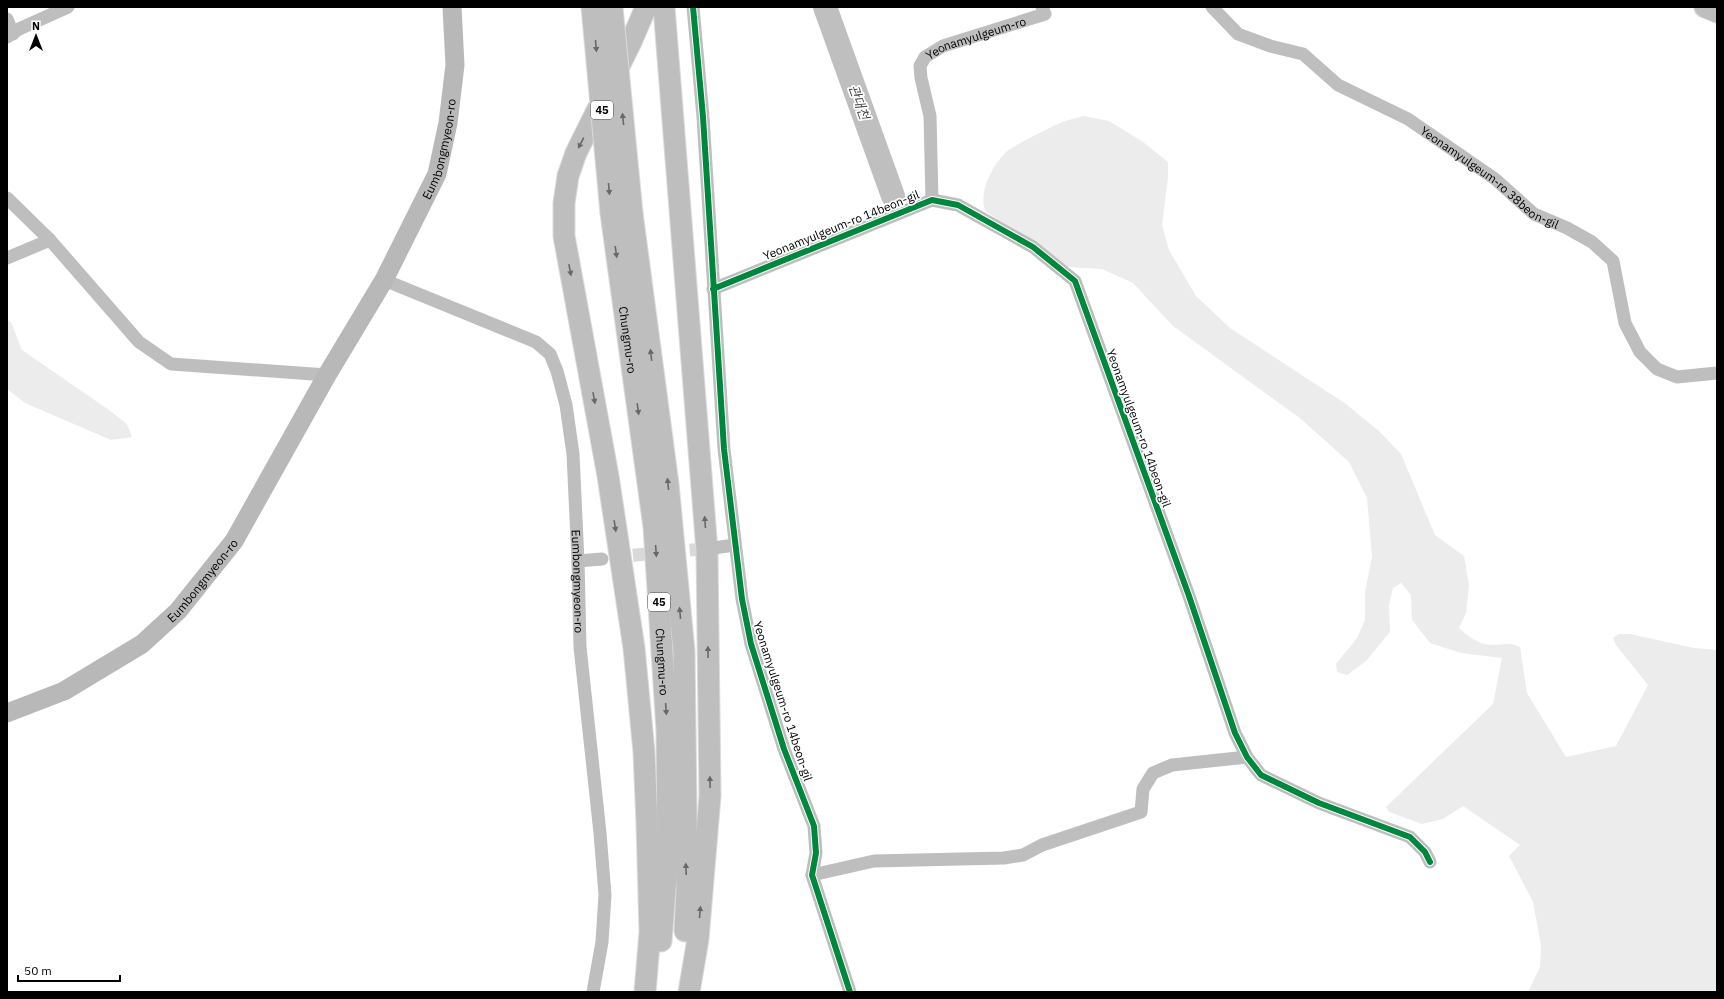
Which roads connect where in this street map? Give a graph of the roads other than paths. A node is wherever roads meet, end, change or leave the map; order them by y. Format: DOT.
graph roads {
  1 [pos="68,7"];
  2 [pos="452,7"];
  3 [pos="592,7"];
  4 [pos="612,7"];
  5 [pos="646,7"];
  6 [pos="664,7"];
  7 [pos="693,7"];
  8 [pos="1042,7"];
  9 [pos="1212,7"];
  10 [pos="1705,7"];
  11 [pos="1717,12"];
  12 [pos="7,19"];
  13 [pos="10,36"];
  14 [pos="7,198"];
  15 [pos="932,200"];
  16 [pos="50,240"];
  17 [pos="7,258"];
  18 [pos="384,280"];
  19 [pos="714,289"];
  20 [pos="1717,373"];
  21 [pos="327,375"];
  22 [pos="735,545"];
  23 [pos="714,548"];
  24 [pos="602,559"];
  25 [pos="578,561"];
  26 [pos="7,713"];
  27 [pos="1247,757"];
  28 [pos="1430,862"];
  29 [pos="812,875"];
  30 [pos="593,992"];
  31 [pos="645,992"];
  32 [pos="655,992"];
  33 [pos="683,992"];
  34 [pos="689,992"];
  35 [pos="850,992"];
  1 -- 13 [label="street"];
  2 -- 18 [label="street, Eumbongmyeon-ro"];
  3 -- 32 [label="main road, Chungmu-ro / 45, one-way, bridge"];
  33 -- 4 [label="main road, Chungmu-ro / 45, one-way, bridge"];
  5 -- 31 [label="main road, one-way"];
  34 -- 6 [label="main road, one-way"];
  7 -- 19 [label="street, Yeonamyulgeum-ro 14beon-gil"];
  8 -- 15 [label="street, Yeonamyulgeum-ro"];
  9 -- 20 [label="street, Yeonamyulgeum-ro 38beon-gil"];
  10 -- 11 [label="main road"];
  12 -- 13 [label="street"];
  14 -- 16 [label="street"];
  15 -- 19 [label="street, Yeonamyulgeum-ro 14beon-gil"];
  15 -- 27 [label="street, Yeonamyulgeum-ro 14beon-gil"];
  16 -- 17 [label="street"];
  16 -- 21 [label="street"];
  18 -- 21 [label="street, Eumbongmyeon-ro"];
  18 -- 25 [label="street, Eumbongmyeon-ro"];
  19 -- 22 [label="street, Yeonamyulgeum-ro 14beon-gil"];
  21 -- 26 [label="street, Eumbongmyeon-ro"];
  22 -- 23 [label="street"];
  22 -- 29 [label="street, Yeonamyulgeum-ro 14beon-gil"];
  24 -- 25 [label="street"];
  25 -- 30 [label="street, Eumbongmyeon-ro"];
  27 -- 28 [label="street, Yeonamyulgeum-ro 14beon-gil"];
  27 -- 29 [label="street"];
  29 -- 35 [label="street, Yeonamyulgeum-ro 14beon-gil"];
}
